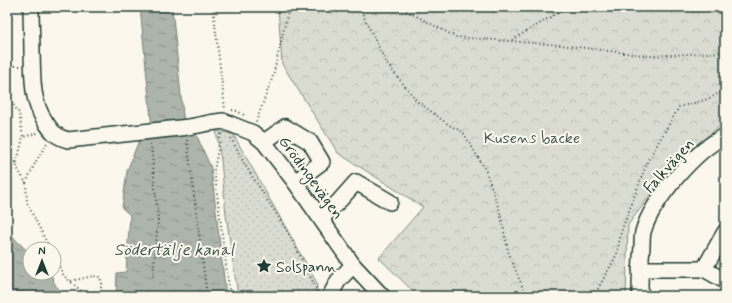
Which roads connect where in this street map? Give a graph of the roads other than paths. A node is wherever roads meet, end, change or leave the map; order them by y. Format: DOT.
graph roads {
  1 [pos="31,7"];
  2 [pos="725,136"];
  3 [pos="258,137"];
  4 [pos="295,182"];
  5 [pos="390,202"];
  6 [pos="321,219"];
  7 [pos="725,232"];
  8 [pos="353,265"];
  9 [pos="640,269"];
  10 [pos="704,269"];
  11 [pos="725,280"];
  12 [pos="330,296"];
  13 [pos="382,296"];
  14 [pos="640,296"];
  1 -- 3 [label="street"];
  2 -- 9 [label="street, Falkvägen"];
  3 -- 4 [label="street, Grödingevägen"];
  3 -- 4 [label="street"];
  4 -- 6 [label="street, Grödingevägen"];
  5 -- 6 [label="street"];
  6 -- 8 [label="street, Grödingevägen"];
  7 -- 10 [label="street"];
  8 -- 12 [label="street"];
  8 -- 13 [label="street, Grödingevägen"];
  9 -- 10 [label="street"];
  9 -- 14 [label="street, Falkvägen"];
  10 -- 11 [label="street"];
}
